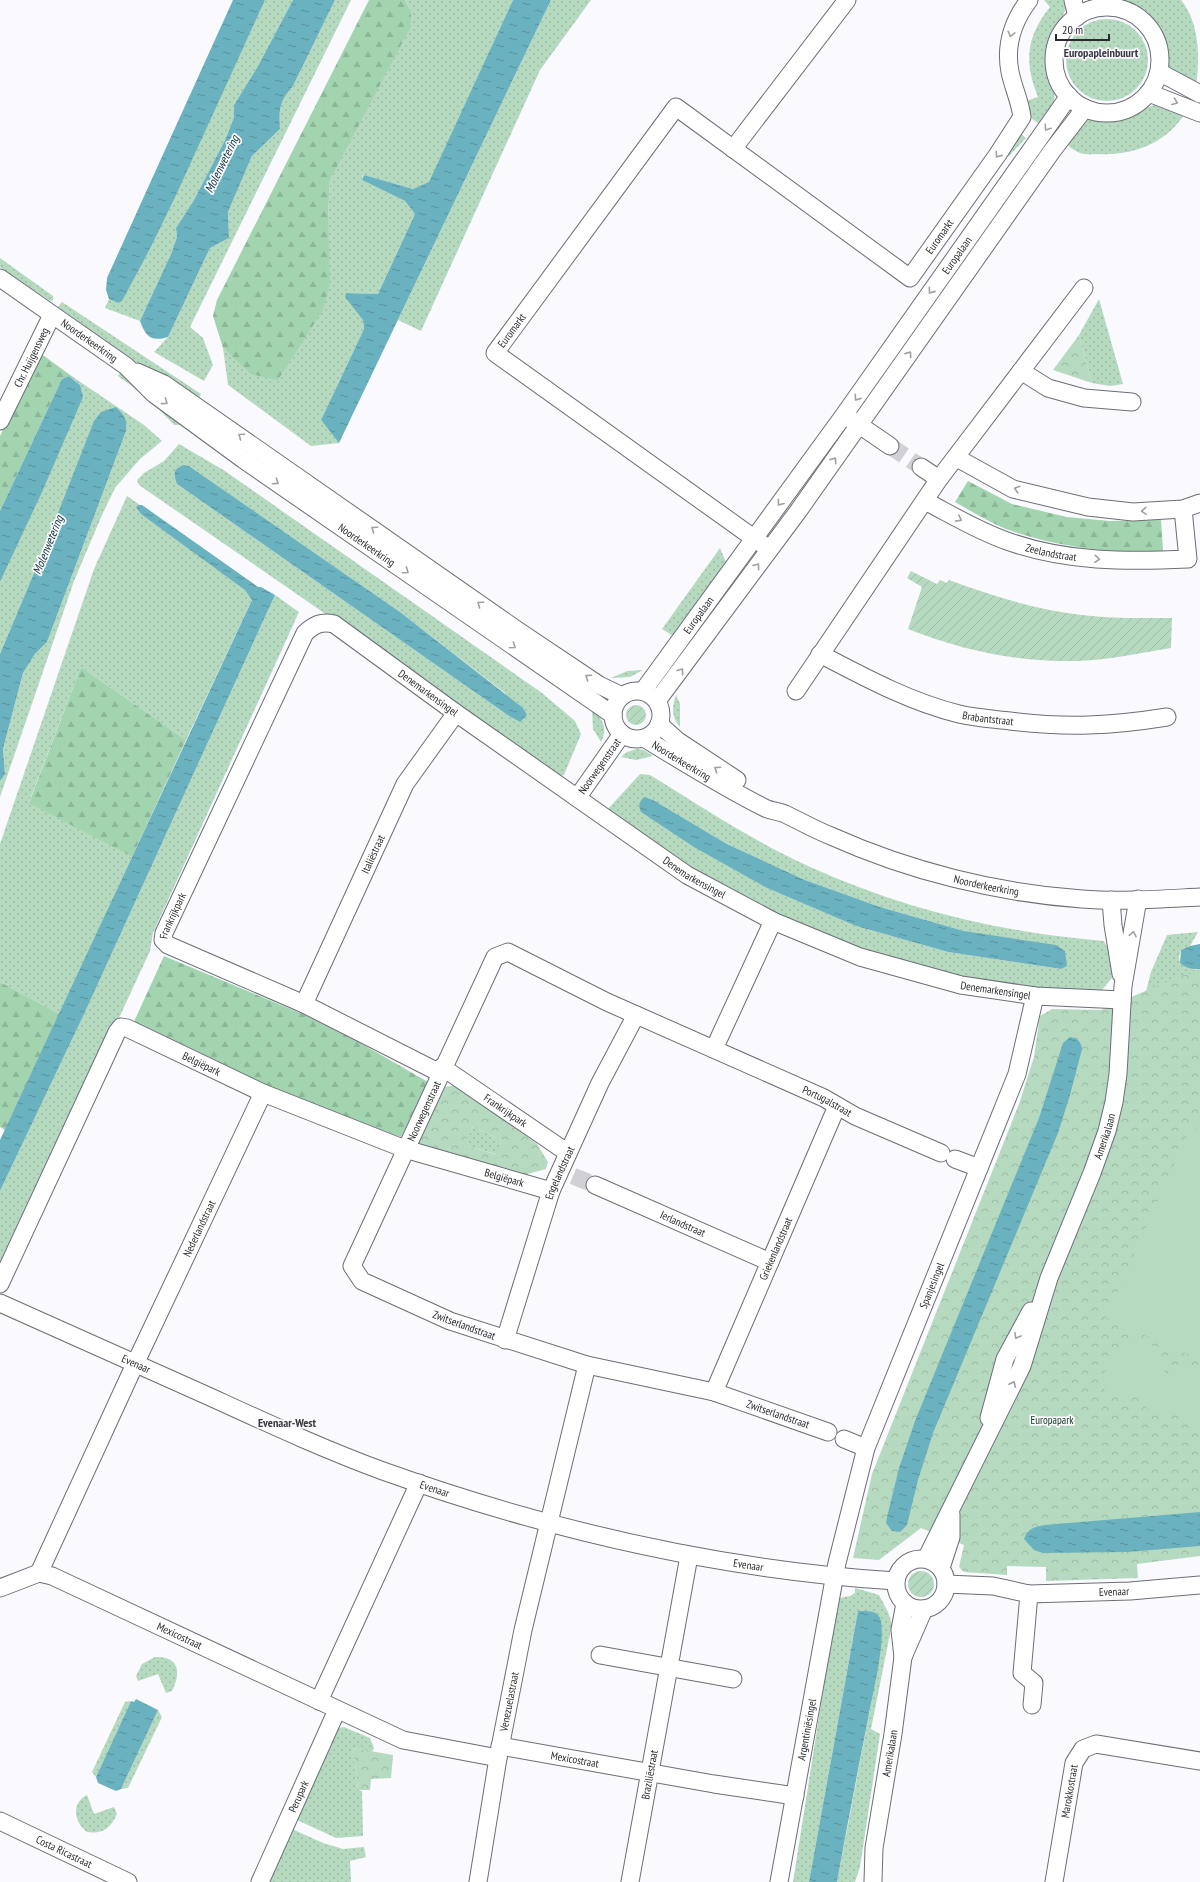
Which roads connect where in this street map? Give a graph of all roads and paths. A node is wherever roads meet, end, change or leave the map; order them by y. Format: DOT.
graph roads {
  1 [pos="847,0"];
  2 [pos="1029,0"];
  3 [pos="1073,0"];
  4 [pos="1104,4"];
  5 [pos="1077,17"];
  6 [pos="1159,72"];
  7 [pos="1149,93"];
  8 [pos="1200,94"];
  9 [pos="1069,96"];
  10 [pos="1085,108"];
  11 [pos="1200,113"];
  12 [pos="733,149"];
  13 [pos="0,278"];
  14 [pos="1084,288"];
  15 [pos="52,314"];
  16 [pos="126,366"];
  17 [pos="1021,370"];
  18 [pos="1132,402"];
  19 [pos="844,415"];
  20 [pos="0,421"];
  21 [pos="859,425"];
  22 [pos="890,446"];
  23 [pos="957,458"];
  24 [pos="921,467"];
  25 [pos="939,479"];
  26 [pos="925,501"];
  27 [pos="1200,503"];
  28 [pos="1183,509"];
  29 [pos="754,539"];
  30 [pos="769,549"];
  31 [pos="1194,558"];
  32 [pos="323,622"];
  33 [pos="820,654"];
  34 [pos="796,691"];
  35 [pos="643,692"];
  36 [pos="622,696"];
  37 [pos="657,701"];
  38 [pos="456,713"];
  39 [pos="613,715"];
  40 [pos="1167,717"];
  41 [pos="659,724"];
  42 [pos="622,734"];
  43 [pos="644,738"];
  44 [pos="577,798"];
  45 [pos="784,814"];
  46 [pos="1200,897"];
  47 [pos="1138,899"];
  48 [pos="1111,900"];
  49 [pos="773,921"];
  50 [pos="495,956"];
  51 [pos="1122,993"];
  52 [pos="1035,996"];
  53 [pos="304,1004"];
  54 [pos="636,1015"];
  55 [pos="714,1049"];
  56 [pos="441,1070"];
  57 [pos="263,1093"];
  58 [pos="837,1106"];
  59 [pos="405,1149"];
  60 [pos="568,1153"];
  61 [pos="979,1168"];
  62 [pos="595,1185"];
  63 [pos="551,1191"];
  64 [pos="770,1262"];
  65 [pos="352,1266"];
  66 [pos="0,1284"];
  67 [pos="0,1303"];
  68 [pos="505,1340"];
  69 [pos="135,1364"];
  70 [pos="587,1365"];
  71 [pos="714,1392"];
  72 [pos="828,1432"];
  73 [pos="844,1439"];
  74 [pos="866,1448"];
  75 [pos="419,1482"];
  76 [pos="951,1510"];
  77 [pos="549,1524"];
  78 [pos="689,1556"];
  79 [pos="926,1559"];
  80 [pos="941,1568"];
  81 [pos="39,1573"];
  82 [pos="835,1576"];
  83 [pos="896,1581"];
  84 [pos="946,1584"];
  85 [pos="1200,1585"];
  86 [pos="0,1588"];
  87 [pos="1029,1594"];
  88 [pos="905,1603"];
  89 [pos="924,1609"];
  90 [pos="600,1655"];
  91 [pos="903,1657"];
  92 [pos="668,1667"];
  93 [pos="733,1680"];
  94 [pos="319,1701"];
  95 [pos="1032,1705"];
  96 [pos="337,1710"];
  97 [pos="499,1752"];
  98 [pos="1200,1761"];
  99 [pos="650,1773"];
  100 [pos="795,1796"];
  101 [pos="0,1821"];
  102 [pos="874,1848"];
  103 [pos="128,1882"];
  104 [pos="260,1882"];
  105 [pos="478,1882"];
  106 [pos="630,1882"];
  107 [pos="779,1882"];
  108 [pos="862,1882"];
  109 [pos="873,1882"];
  110 [pos="1054,1882"];
  1 -- 12 [label="street"];
  2 -- 12 [label="street, Euromarkt, one-way"];
  3 -- 5 [label="street"];
  4 -- 5 [label="street"];
  4 -- 6 [label="street"];
  5 -- 9 [label="street"];
  6 -- 7 [label="street"];
  6 -- 8 [label="street"];
  7 -- 10 [label="street"];
  7 -- 11 [label="street, one-way"];
  9 -- 10 [label="street"];
  9 -- 19 [label="street, Europalaan, one-way"];
  21 -- 10 [label="street, Europalaan, one-way"];
  12 -- 29 [label="street, Euromarkt"];
  13 -- 15 [label="street, Noorderkeerkring"];
  14 -- 17 [label="street"];
  15 -- 16 [label="street, Noorderkeerkring"];
  15 -- 20 [label="street, Chr. Huijgensweg"];
  36 -- 16 [label="street, Noorderkeerkring, one-way"];
  16 -- 39 [label="street, Noorderkeerkring, one-way"];
  17 -- 18 [label="street"];
  17 -- 23 [label="street"];
  19 -- 21 [label="street"];
  19 -- 29 [label="street, Europalaan, one-way"];
  21 -- 22 [label="street"];
  30 -- 21 [label="street, Europalaan, one-way"];
  23 -- 25 [label="street"];
  28 -- 23 [label="street, one-way"];
  24 -- 25 [label="street"];
  25 -- 26 [label="street"];
  26 -- 31 [label="street, Zeelandstraat, one-way"];
  26 -- 33 [label="street"];
  27 -- 28 [label="street"];
  28 -- 31 [label="street, Zeelandstraat"];
  29 -- 30 [label="street"];
  29 -- 35 [label="street, Europalaan"];
  37 -- 30 [label="street, Europalaan, one-way"];
  32 -- 38 [label="street, Denemarkensingel"];
  32 -- 53 [label="street, Frankrijkpark"];
  33 -- 34 [label="street"];
  33 -- 40 [label="street, Brabantstraat"];
  35 -- 36 [label="street"];
  35 -- 37 [label="street"];
  36 -- 39 [label="street"];
  37 -- 41 [label="street"];
  38 -- 44 [label="street, Denemarkensingel"];
  38 -- 53 [label="street, Italiëstraat"];
  39 -- 42 [label="street"];
  41 -- 43 [label="street"];
  45 -- 41 [label="street, Noorderkeerkring, one-way"];
  42 -- 43 [label="street"];
  42 -- 44 [label="street, Noorwegenstraat"];
  43 -- 45 [label="street, Noorderkeerkring"];
  44 -- 49 [label="street, Denemarkensingel"];
  45 -- 48 [label="street, Noorderkeerkring"];
  46 -- 47 [label="street, Noorderkeerkring"];
  47 -- 48 [label="street, Noorderkeerkring"];
  51 -- 47 [label="street, Amerikalaan, one-way"];
  48 -- 51 [label="street, Amerikalaan"];
  49 -- 52 [label="street, Denemarkensingel"];
  49 -- 55 [label="street"];
  50 -- 54 [label="street, Portugalstraat"];
  50 -- 56 [label="street, Noorwegenstraat"];
  51 -- 52 [label="street, Denemarkensingel"];
  51 -- 76 [label="street, Amerikalaan"];
  52 -- 61 [label="street, Spanjesingel"];
  53 -- 56 [label="street, Frankrijkpark"];
  54 -- 55 [label="street, Portugalstraat"];
  54 -- 60 [label="street, Engelandstraat"];
  55 -- 58 [label="street, Portugalstraat"];
  56 -- 59 [label="street, Noorwegenstraat"];
  56 -- 60 [label="street, Frankrijkpark"];
  57 -- 59 [label="street, Belgiëpark"];
  57 -- 66 [label="street, Belgiëpark"];
  57 -- 69 [label="street, Nederlandstraat"];
  58 -- 61 [label="street, Portugalstraat"];
  58 -- 64 [label="street, Griekenlandstraat"];
  59 -- 63 [label="street, Belgiëpark"];
  59 -- 65 [label="street, Noorwegenstraat"];
  60 -- 63 [label="street, Engelandstraat"];
  61 -- 74 [label="street, Spanjesingel"];
  62 -- 64 [label="street, Ierlandstraat"];
  63 -- 68 [label="street, Engelandstraat"];
  64 -- 71 [label="street, Griekenlandstraat"];
  65 -- 68 [label="street, Zwitserlandstraat"];
  67 -- 69 [label="street, Evenaar"];
  68 -- 70 [label="street, Zwitserlandstraat"];
  69 -- 75 [label="street, Evenaar"];
  69 -- 81 [label="street"];
  70 -- 71 [label="street, Zwitserlandstraat"];
  70 -- 77 [label="street"];
  71 -- 72 [label="street, Zwitserlandstraat"];
  73 -- 74 [label="street"];
  74 -- 82 [label="street, Spanjesingel"];
  75 -- 77 [label="street, Evenaar"];
  75 -- 94 [label="street"];
  76 -- 79 [label="street, Amerikalaan"];
  76 -- 80 [label="street, Amerikalaan"];
  77 -- 78 [label="street, Evenaar"];
  77 -- 97 [label="street, Venezuelastraat"];
  78 -- 82 [label="street, Evenaar"];
  78 -- 92 [label="street, Braziliëstraat"];
  79 -- 80 [label="street"];
  79 -- 83 [label="street"];
  80 -- 84 [label="street"];
  81 -- 86 [label="street"];
  81 -- 94 [label="street, Mexicostraat"];
  82 -- 83 [label="street, Evenaar"];
  82 -- 100 [label="street, Argentiniësingel"];
  83 -- 88 [label="street"];
  84 -- 87 [label="street, Evenaar"];
  84 -- 89 [label="street"];
  85 -- 87 [label="street, Evenaar"];
  87 -- 95 [label="street"];
  88 -- 89 [label="street"];
  88 -- 91 [label="street, Amerikalaan"];
  89 -- 91 [label="street, Amerikalaan"];
  90 -- 92 [label="street"];
  91 -- 102 [label="street, Amerikalaan"];
  92 -- 93 [label="street"];
  92 -- 99 [label="street, Braziliëstraat"];
  94 -- 96 [label="street, Mexicostraat"];
  96 -- 97 [label="street, Mexicostraat"];
  96 -- 104 [label="street, Perupark"];
  97 -- 99 [label="street, Mexicostraat"];
  97 -- 105 [label="street, Venezuelastraat"];
  98 -- 110 [label="street, Marokkostraat"];
  99 -- 100 [label="street, Mexicostraat"];
  99 -- 106 [label="street, Braziliëstraat"];
  100 -- 107 [label="street, Argentiniësingel"];
  101 -- 103 [label="street, Costa Ricastraat"];
  102 -- 108 [label="street, Amerikalaan"];
  102 -- 109 [label="street, Amerikalaan"];
}
